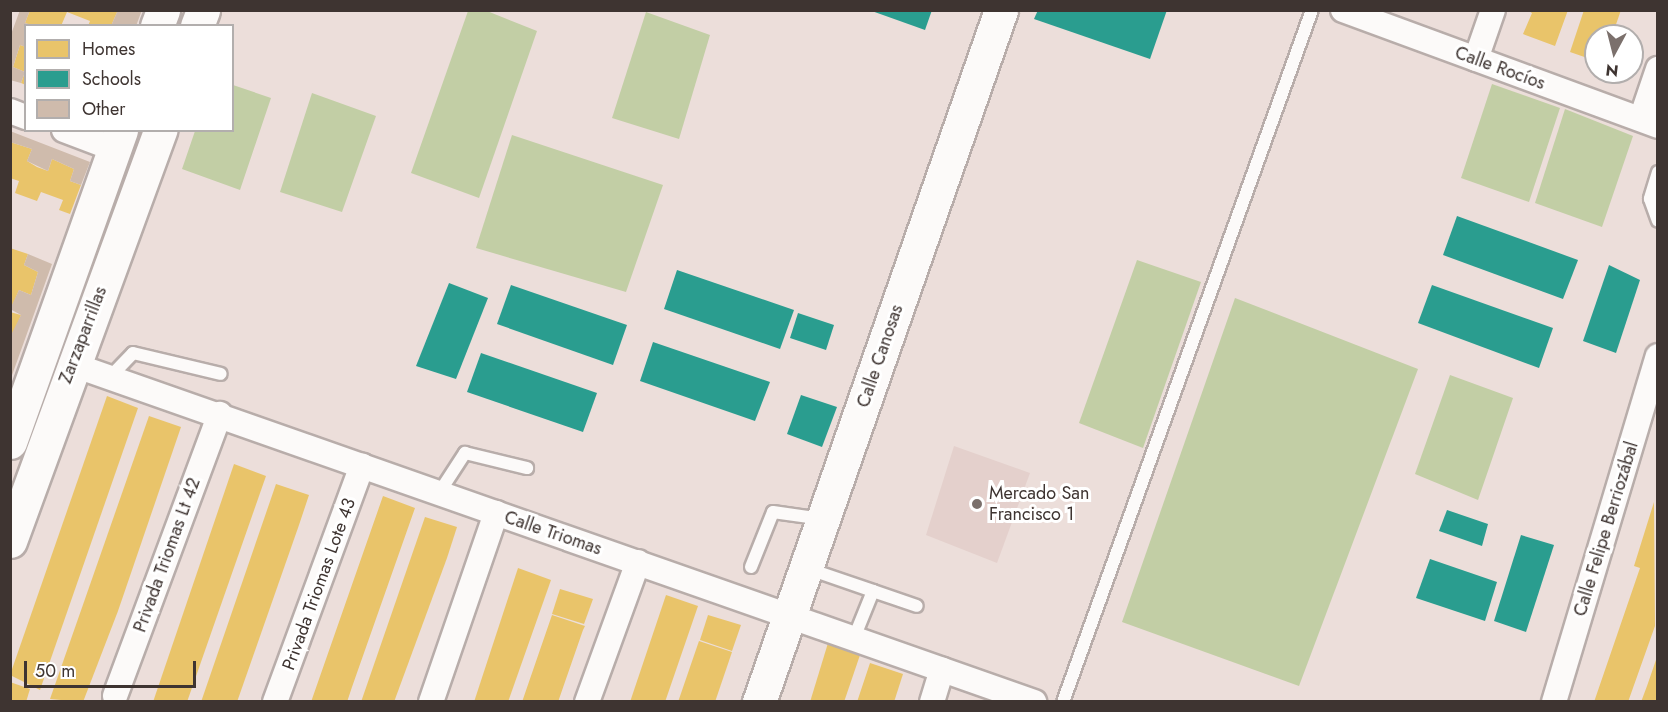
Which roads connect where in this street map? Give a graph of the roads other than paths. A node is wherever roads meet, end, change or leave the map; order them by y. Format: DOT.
graph roads {
  1 [pos="1001,10"];
  2 [pos="1312,10"];
  3 [pos="1343,10"];
  4 [pos="1493,10"];
  5 [pos="1476,60"];
  6 [pos="1658,69"];
  7 [pos="1649,123"];
  8 [pos="75,132"];
  9 [pos="159,132"];
  10 [pos="118,140"];
  11 [pos="1658,172"];
  12 [pos="1658,220"];
  13 [pos="1658,356"];
  14 [pos="71,364"];
  15 [pos="221,374"];
  16 [pos="110,377"];
  17 [pos="220,414"];
  18 [pos="10,442"];
  19 [pos="362,466"];
  20 [pos="527,468"];
  21 [pos="440,493"];
  22 [pos="496,513"];
  23 [pos="823,519"];
  24 [pos="10,541"];
  25 [pos="638,562"];
  26 [pos="751,567"];
  27 [pos="806,568"];
  28 [pos="873,591"];
  29 [pos="917,606"];
  30 [pos="789,615"];
  31 [pos="854,638"];
  32 [pos="942,669"];
  33 [pos="115,696"];
  34 [pos="275,702"];
  35 [pos="430,702"];
  36 [pos="587,702"];
  37 [pos="759,702"];
  38 [pos="932,702"];
  39 [pos="1034,702"];
  40 [pos="1063,702"];
  41 [pos="1554,702"];
  1 -- 23 [label="street, Calle Canosas"];
  2 -- 40 [label="lane"];
  3 -- 5 [label="street, Calle Rocíos"];
  4 -- 5 [label="street"];
  5 -- 7 [label="street, Calle Rocíos"];
  6 -- 7 [label="street"];
  8 -- 10 [label="street"];
  9 -- 14 [label="street, Zarzaparrillas"];
  10 -- 18 [label="street, Zarzaparrillas"];
  11 -- 12 [label="lane"];
  13 -- 41 [label="street, Calle Felipe Berriozábal"];
  14 -- 16 [label="street, Calle Triomas"];
  14 -- 24 [label="street, Zarzaparrillas"];
  15 -- 16 [label="lane"];
  16 -- 17 [label="street, Calle Triomas"];
  17 -- 19 [label="street, Calle Triomas"];
  17 -- 33 [label="street, Privada Triomas Lt 42"];
  19 -- 21 [label="street, Calle Triomas"];
  19 -- 34 [label="street, Privada Triomas Lote 43"];
  20 -- 21 [label="lane"];
  21 -- 22 [label="street, Calle Triomas"];
  22 -- 25 [label="street, Calle Triomas"];
  22 -- 35 [label="street"];
  23 -- 26 [label="lane"];
  23 -- 27 [label="street, Calle Canosas"];
  25 -- 30 [label="street, Calle Triomas"];
  25 -- 36 [label="street"];
  27 -- 28 [label="lane"];
  27 -- 30 [label="street, Calle Canosas"];
  28 -- 29 [label="lane"];
  28 -- 31 [label="lane"];
  30 -- 31 [label="street, Calle Triomas"];
  30 -- 37 [label="street, Calle Canosas"];
  31 -- 32 [label="street, Calle Triomas"];
  32 -- 38 [label="street"];
  32 -- 39 [label="street, Calle Triomas"];
}
